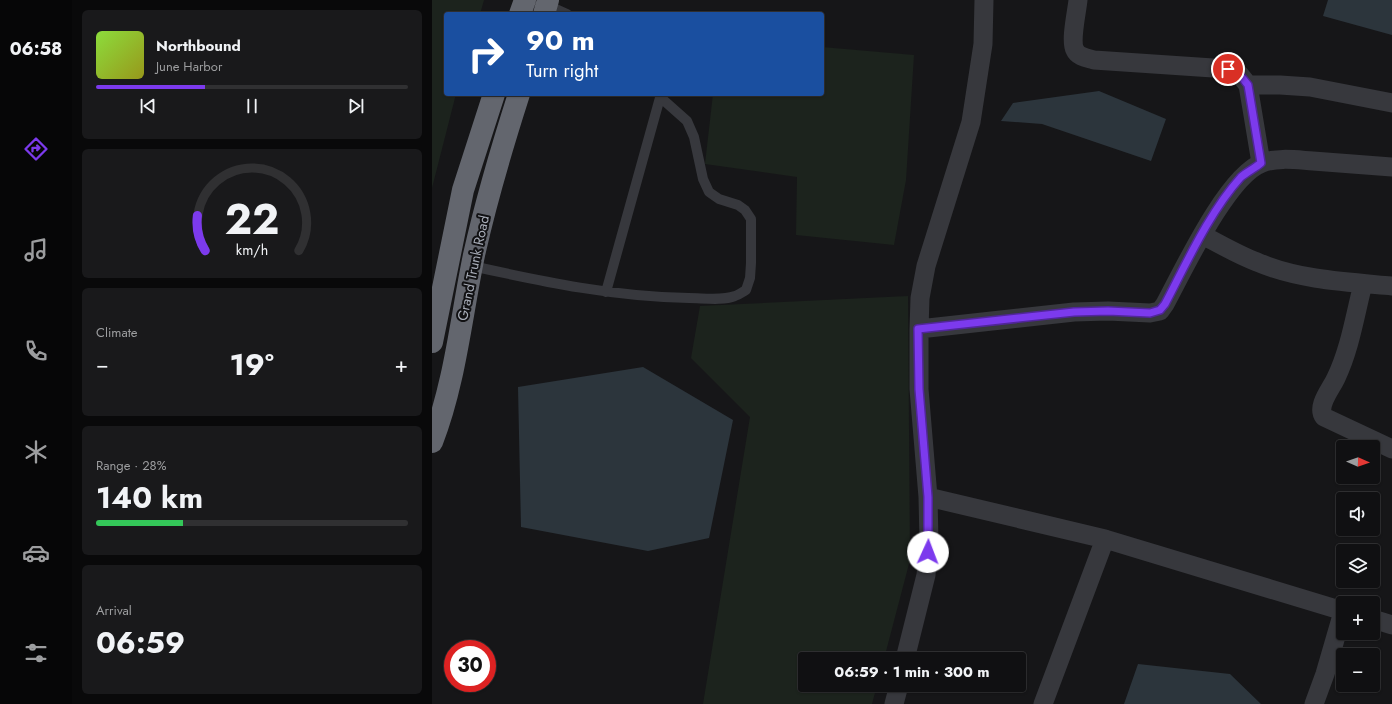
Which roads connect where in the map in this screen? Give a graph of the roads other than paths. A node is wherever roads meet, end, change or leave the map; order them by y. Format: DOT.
graph roads {
  1 [pos="525,0"];
  2 [pos="984,0"];
  3 [pos="1078,0"];
  4 [pos="546,6"];
  5 [pos="521,12"];
  6 [pos="562,12"];
  7 [pos="1248,85"];
  8 [pos="493,96"];
  9 [pos="518,96"];
  10 [pos="660,96"];
  11 [pos="1392,104"];
  12 [pos="1261,163"];
  13 [pos="1392,167"];
  14 [pos="1202,235"];
  15 [pos="472,266"];
  16 [pos="1363,284"];
  17 [pos="1392,286"];
  18 [pos="606,292"];
  19 [pos="918,329"];
  20 [pos="432,342"];
  21 [pos="432,442"];
  22 [pos="1392,449"];
  23 [pos="928,497"];
  24 [pos="1105,539"];
  25 [pos="1336,609"];
  26 [pos="1380,622"];
  27 [pos="1392,625"];
  28 [pos="1336,636"];
  29 [pos="907,652"];
  30 [pos="897,692"];
  31 [pos="894,704"];
  32 [pos="1043,704"];
  33 [pos="1314,704"];
  1 -- 5 [label="highway"];
  2 -- 19 [label="street"];
  3 -- 7 [label="street"];
  4 -- 6 [label="lane"];
  7 -- 11 [label="street"];
  7 -- 12 [label="street"];
  8 -- 20 [label="highway, Grand Trunk Road"];
  9 -- 15 [label="highway, Grand Trunk Road"];
  10 -- 18 [label="lane"];
  10 -- 18 [label="lane"];
  12 -- 13 [label="street"];
  12 -- 14 [label="street"];
  14 -- 16 [label="street"];
  14 -- 19 [label="street"];
  15 -- 18 [label="lane"];
  15 -- 21 [label="highway, Grand Trunk Road"];
  16 -- 17 [label="street"];
  16 -- 22 [label="street"];
  19 -- 23 [label="street"];
  23 -- 24 [label="street"];
  23 -- 29 [label="street"];
  24 -- 25 [label="street"];
  24 -- 32 [label="street"];
  26 -- 27 [label="street"];
  28 -- 33 [label="street"];
  30 -- 31 [label="street"];
}
